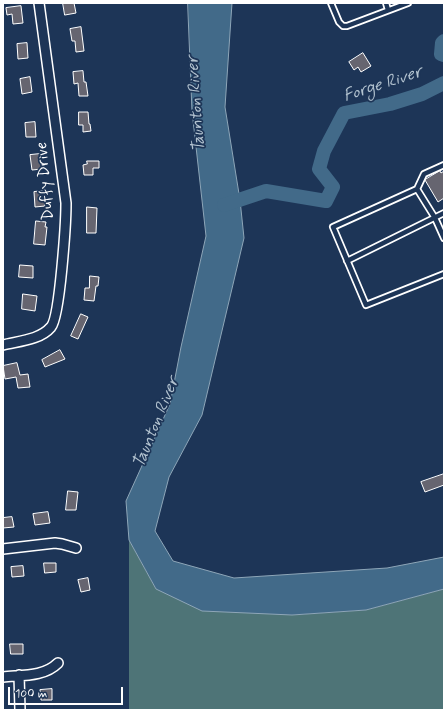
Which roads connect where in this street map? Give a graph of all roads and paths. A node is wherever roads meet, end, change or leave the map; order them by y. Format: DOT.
graph roads {
  1 [pos="39,3"];
  2 [pos="331,3"];
  3 [pos="386,3"];
  4 [pos="408,3"];
  5 [pos="388,10"];
  6 [pos="444,165"];
  7 [pos="417,189"];
  8 [pos="444,213"];
  9 [pos="435,218"];
  10 [pos="444,238"];
  11 [pos="347,261"];
  12 [pos="444,274"];
  13 [pos="3,345"];
  14 [pos="76,548"];
  15 [pos="3,549"];
  16 [pos="58,663"];
  17 [pos="19,675"];
  18 [pos="3,677"];
  19 [pos="20,710"];
  1 -- 13 [label="street, Duffy Drive"];
  2 -- 5 [label="lane"];
  3 -- 5 [label="lane"];
  4 -- 5 [label="lane"];
  6 -- 7 [label="lane"];
  7 -- 9 [label="lane"];
  7 -- 11 [label="lane"];
  8 -- 9 [label="lane"];
  9 -- 10 [label="lane"];
  9 -- 11 [label="lane"];
  11 -- 12 [label="lane"];
  14 -- 15 [label="street"];
  16 -- 17 [label="street"];
  17 -- 18 [label="street"];
  17 -- 19 [label="street"];
}
